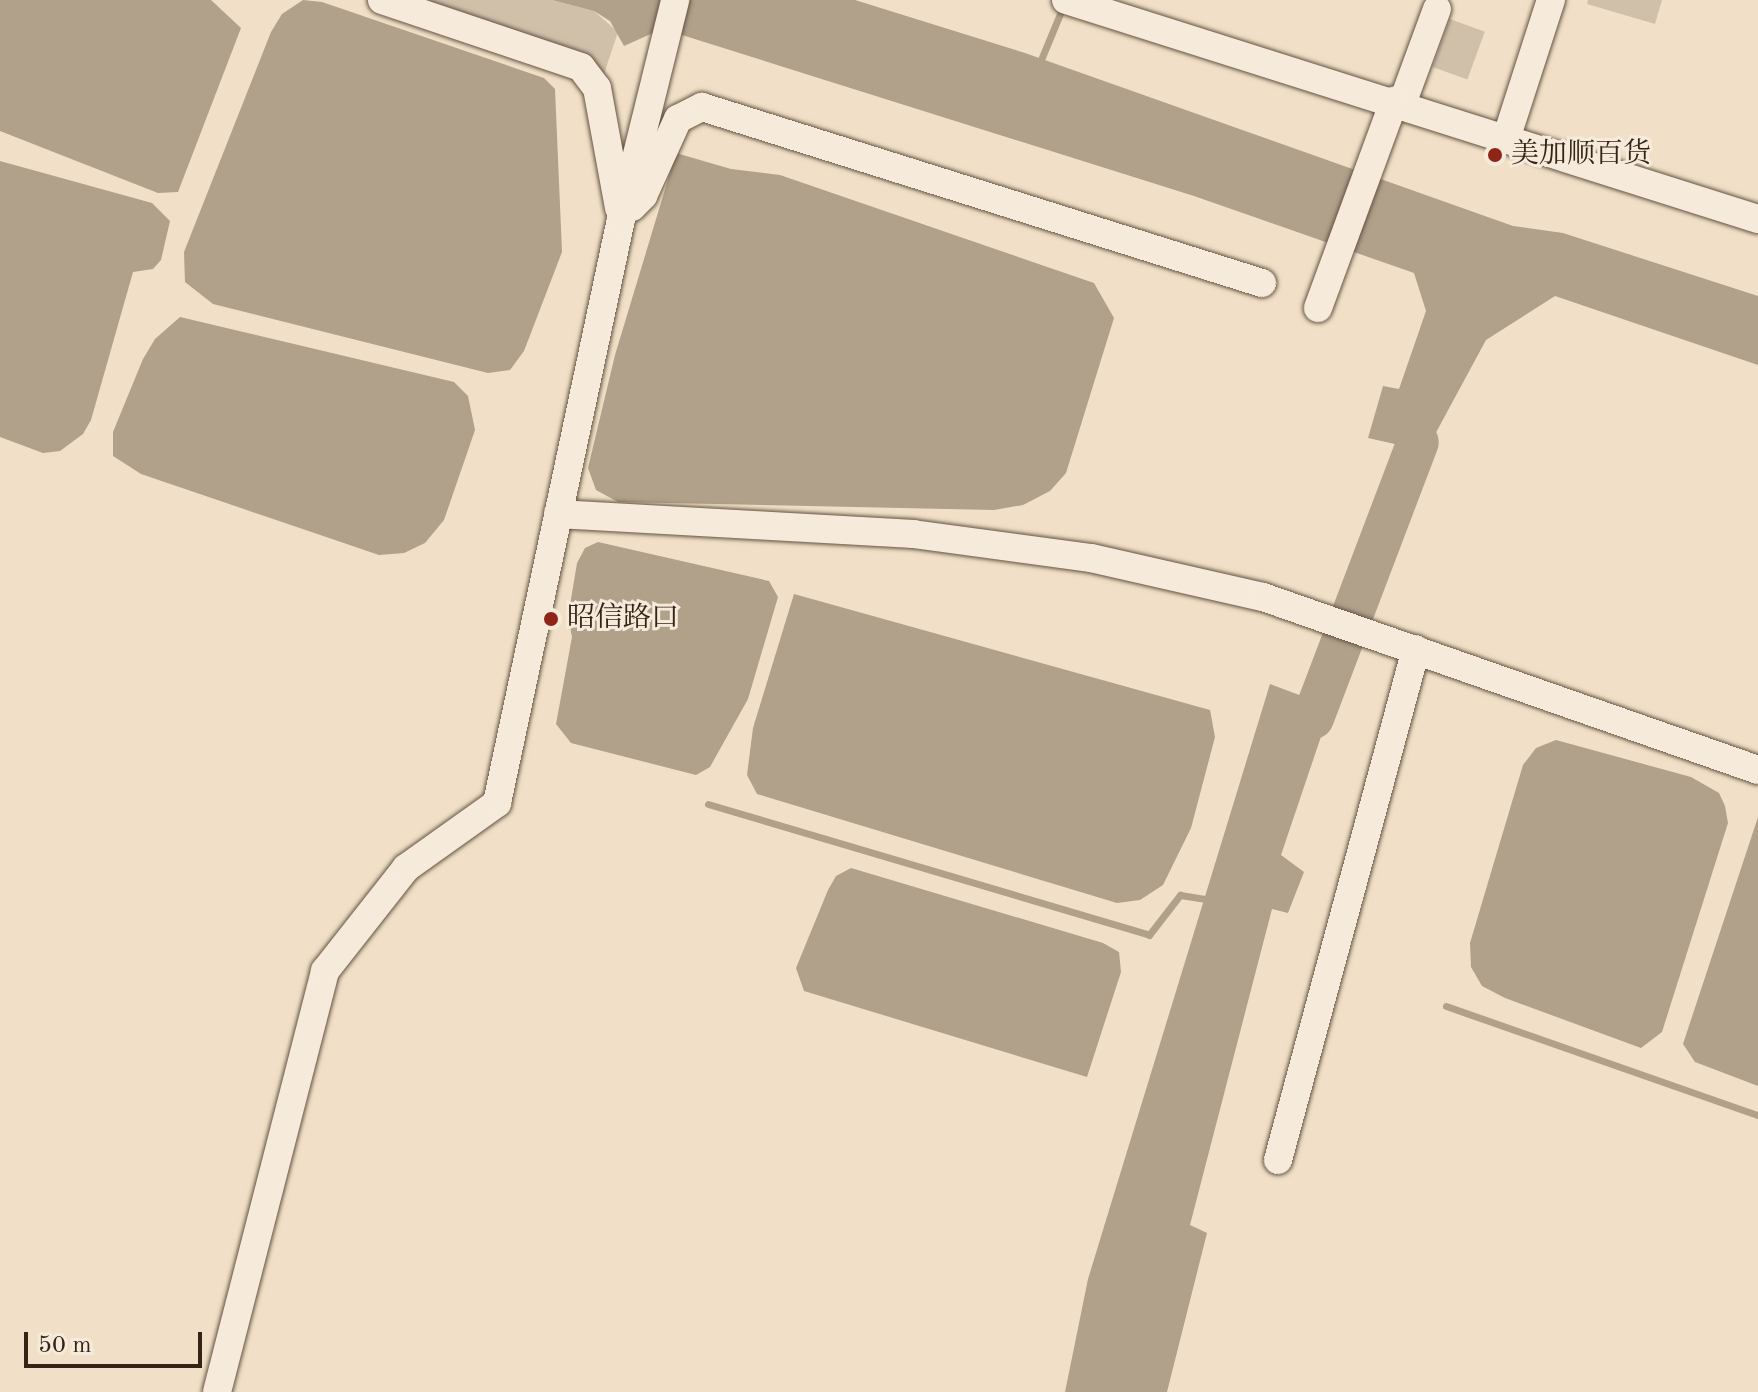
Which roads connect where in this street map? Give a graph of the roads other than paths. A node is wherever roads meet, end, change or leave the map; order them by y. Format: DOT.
graph roads {
  1 [pos="382,0"];
  2 [pos="675,0"];
  3 [pos="1066,0"];
  4 [pos="1551,0"];
  5 [pos="1437,9"];
  6 [pos="1398,102"];
  7 [pos="1507,136"];
  8 [pos="624,206"];
  9 [pos="1758,219"];
  10 [pos="1262,283"];
  11 [pos="1318,308"];
  12 [pos="558,514"];
  13 [pos="1416,649"];
  14 [pos="1758,770"];
  15 [pos="1278,1160"];
  16 [pos="217,1392"];
  1 -- 8 [label="street"];
  2 -- 8 [label="street"];
  3 -- 6 [label="street"];
  4 -- 7 [label="street"];
  5 -- 6 [label="street"];
  6 -- 7 [label="street"];
  6 -- 11 [label="street"];
  7 -- 9 [label="street"];
  8 -- 10 [label="street"];
  8 -- 12 [label="street"];
  12 -- 13 [label="street"];
  12 -- 16 [label="street"];
  13 -- 14 [label="street"];
  13 -- 15 [label="street"];
}
